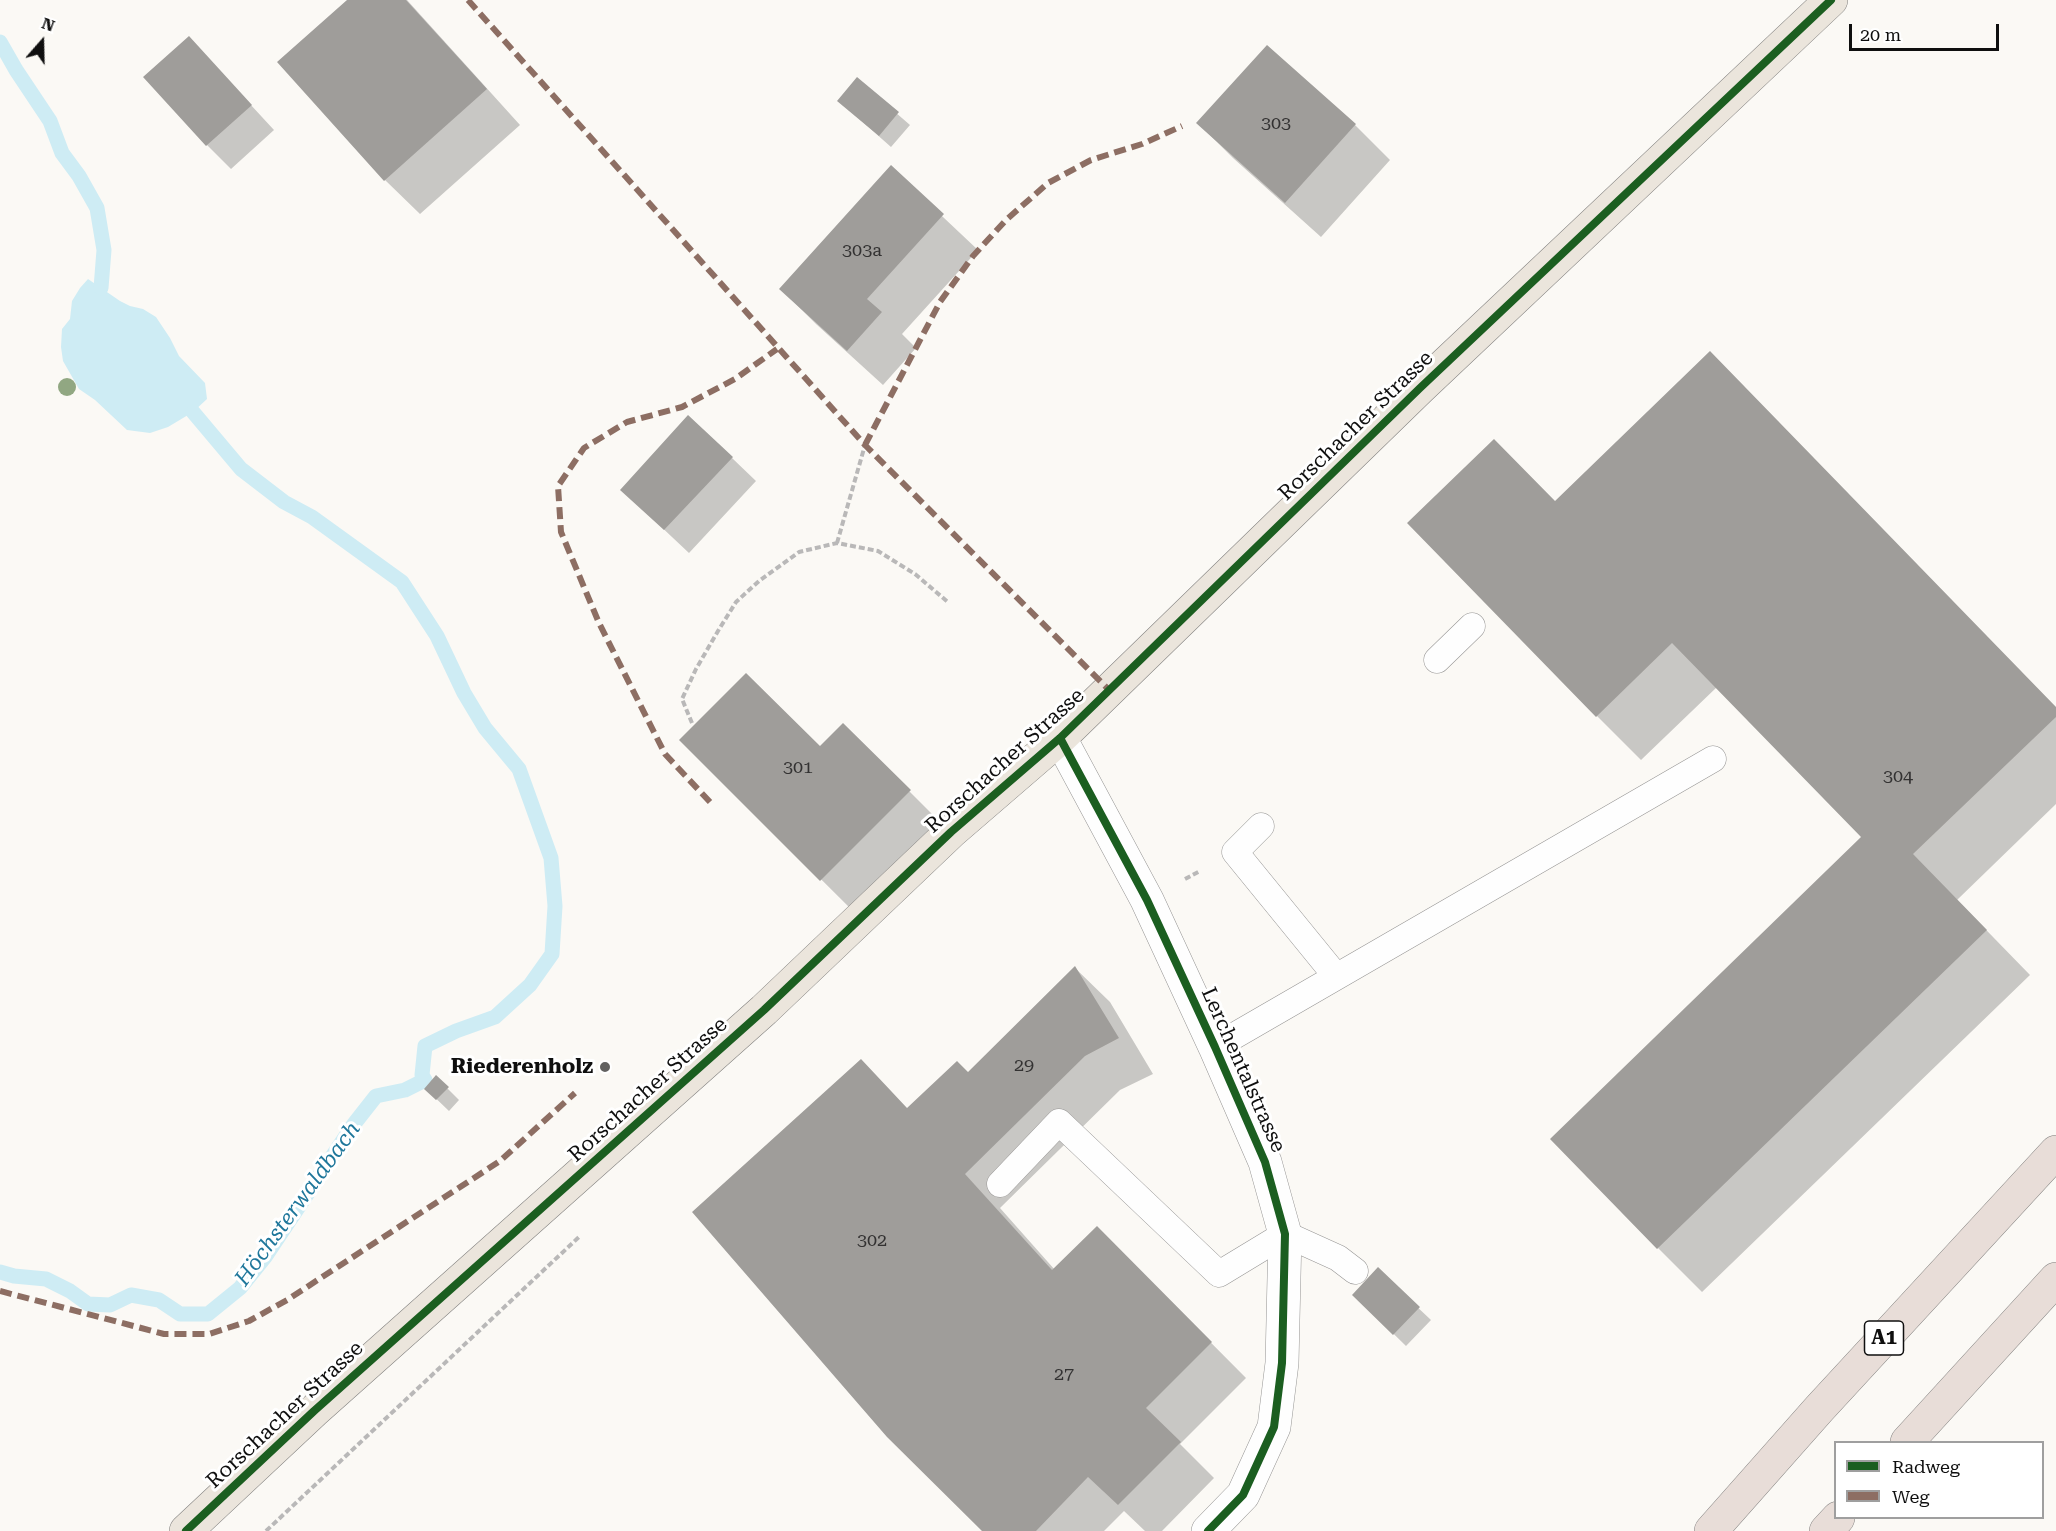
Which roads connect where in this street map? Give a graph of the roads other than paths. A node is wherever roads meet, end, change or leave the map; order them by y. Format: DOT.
graph roads {
  1 [pos="1831,0"];
  2 [pos="1472,626"];
  3 [pos="1437,660"];
  4 [pos="1060,738"];
  5 [pos="1713,759"];
  6 [pos="1261,826"];
  7 [pos="1336,976"];
  8 [pos="1215,1047"];
  9 [pos="2056,1152"];
  10 [pos="1000,1184"];
  11 [pos="1285,1234"];
  12 [pos="1355,1272"];
  13 [pos="2056,1279"];
  14 [pos="1908,1441"];
  15 [pos="1713,1528"];
  16 [pos="186,1531"];
  17 [pos="1208,1531"];
  1 -- 4 [label="main road, Rorschacher Strasse"];
  2 -- 3 [label="lane"];
  4 -- 8 [label="street, Lerchentalstrasse"];
  4 -- 16 [label="main road, Rorschacher Strasse"];
  5 -- 7 [label="lane"];
  6 -- 7 [label="lane"];
  7 -- 8 [label="lane"];
  8 -- 11 [label="street, Lerchentalstrasse"];
  9 -- 15 [label="highway, A1"];
  10 -- 11 [label="lane"];
  11 -- 12 [label="lane"];
  11 -- 17 [label="street, Lerchentalstrasse"];
  13 -- 14 [label="highway"];
}
